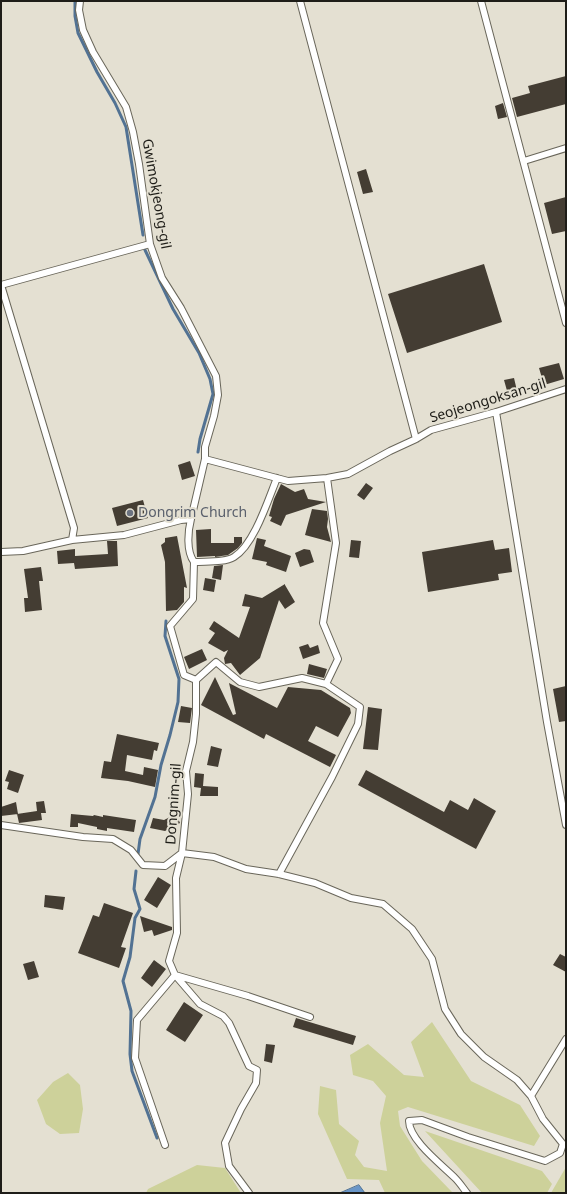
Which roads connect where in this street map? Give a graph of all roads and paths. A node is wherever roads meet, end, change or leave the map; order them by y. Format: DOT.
graph roads {
  1 [pos="80,1"];
  2 [pos="300,1"];
  3 [pos="482,1"];
  4 [pos="566,148"];
  5 [pos="524,161"];
  6 [pos="150,244"];
  7 [pos="1,285"];
  8 [pos="566,323"];
  9 [pos="566,389"];
  10 [pos="496,412"];
  11 [pos="416,439"];
  12 [pos="205,459"];
  13 [pos="277,478"];
  14 [pos="327,478"];
  15 [pos="191,519"];
  16 [pos="72,540"];
  17 [pos="1,552"];
  18 [pos="194,562"];
  19 [pos="196,680"];
  20 [pos="326,684"];
  21 [pos="1,825"];
  22 [pos="566,825"];
  23 [pos="182,853"];
  24 [pos="279,874"];
  25 [pos="175,975"];
  26 [pos="310,1017"];
  27 [pos="566,1039"];
  28 [pos="531,1096"];
  29 [pos="165,1145"];
  30 [pos="249,1193"];
  31 [pos="467,1193"];
  1 -- 6 [label="lane, Gwimokjeong-gil"];
  2 -- 11 [label="lane"];
  3 -- 5 [label="lane"];
  4 -- 5 [label="lane"];
  5 -- 8 [label="lane"];
  6 -- 7 [label="lane"];
  6 -- 12 [label="lane, Gwimokjeong-gil"];
  7 -- 16 [label="lane"];
  9 -- 10 [label="lane, Seojeongoksan-gil"];
  10 -- 11 [label="lane, Seojeongoksan-gil"];
  10 -- 22 [label="lane"];
  11 -- 14 [label="lane, Seojeongoksan-gil"];
  12 -- 13 [label="lane, Seojeongoksan-gil"];
  12 -- 15 [label="lane"];
  13 -- 14 [label="lane, Seojeongoksan-gil"];
  13 -- 18 [label="lane"];
  14 -- 20 [label="lane"];
  15 -- 16 [label="lane"];
  15 -- 18 [label="lane"];
  16 -- 17 [label="lane"];
  18 -- 19 [label="lane"];
  19 -- 20 [label="lane"];
  19 -- 23 [label="lane, Dongnim-gil"];
  20 -- 24 [label="lane"];
  21 -- 23 [label="lane, Dongnim-gil"];
  23 -- 24 [label="lane"];
  23 -- 25 [label="lane"];
  24 -- 28 [label="lane"];
  25 -- 26 [label="lane"];
  25 -- 29 [label="lane"];
  25 -- 30 [label="lane"];
  27 -- 28 [label="lane"];
  28 -- 31 [label="lane"];
}
